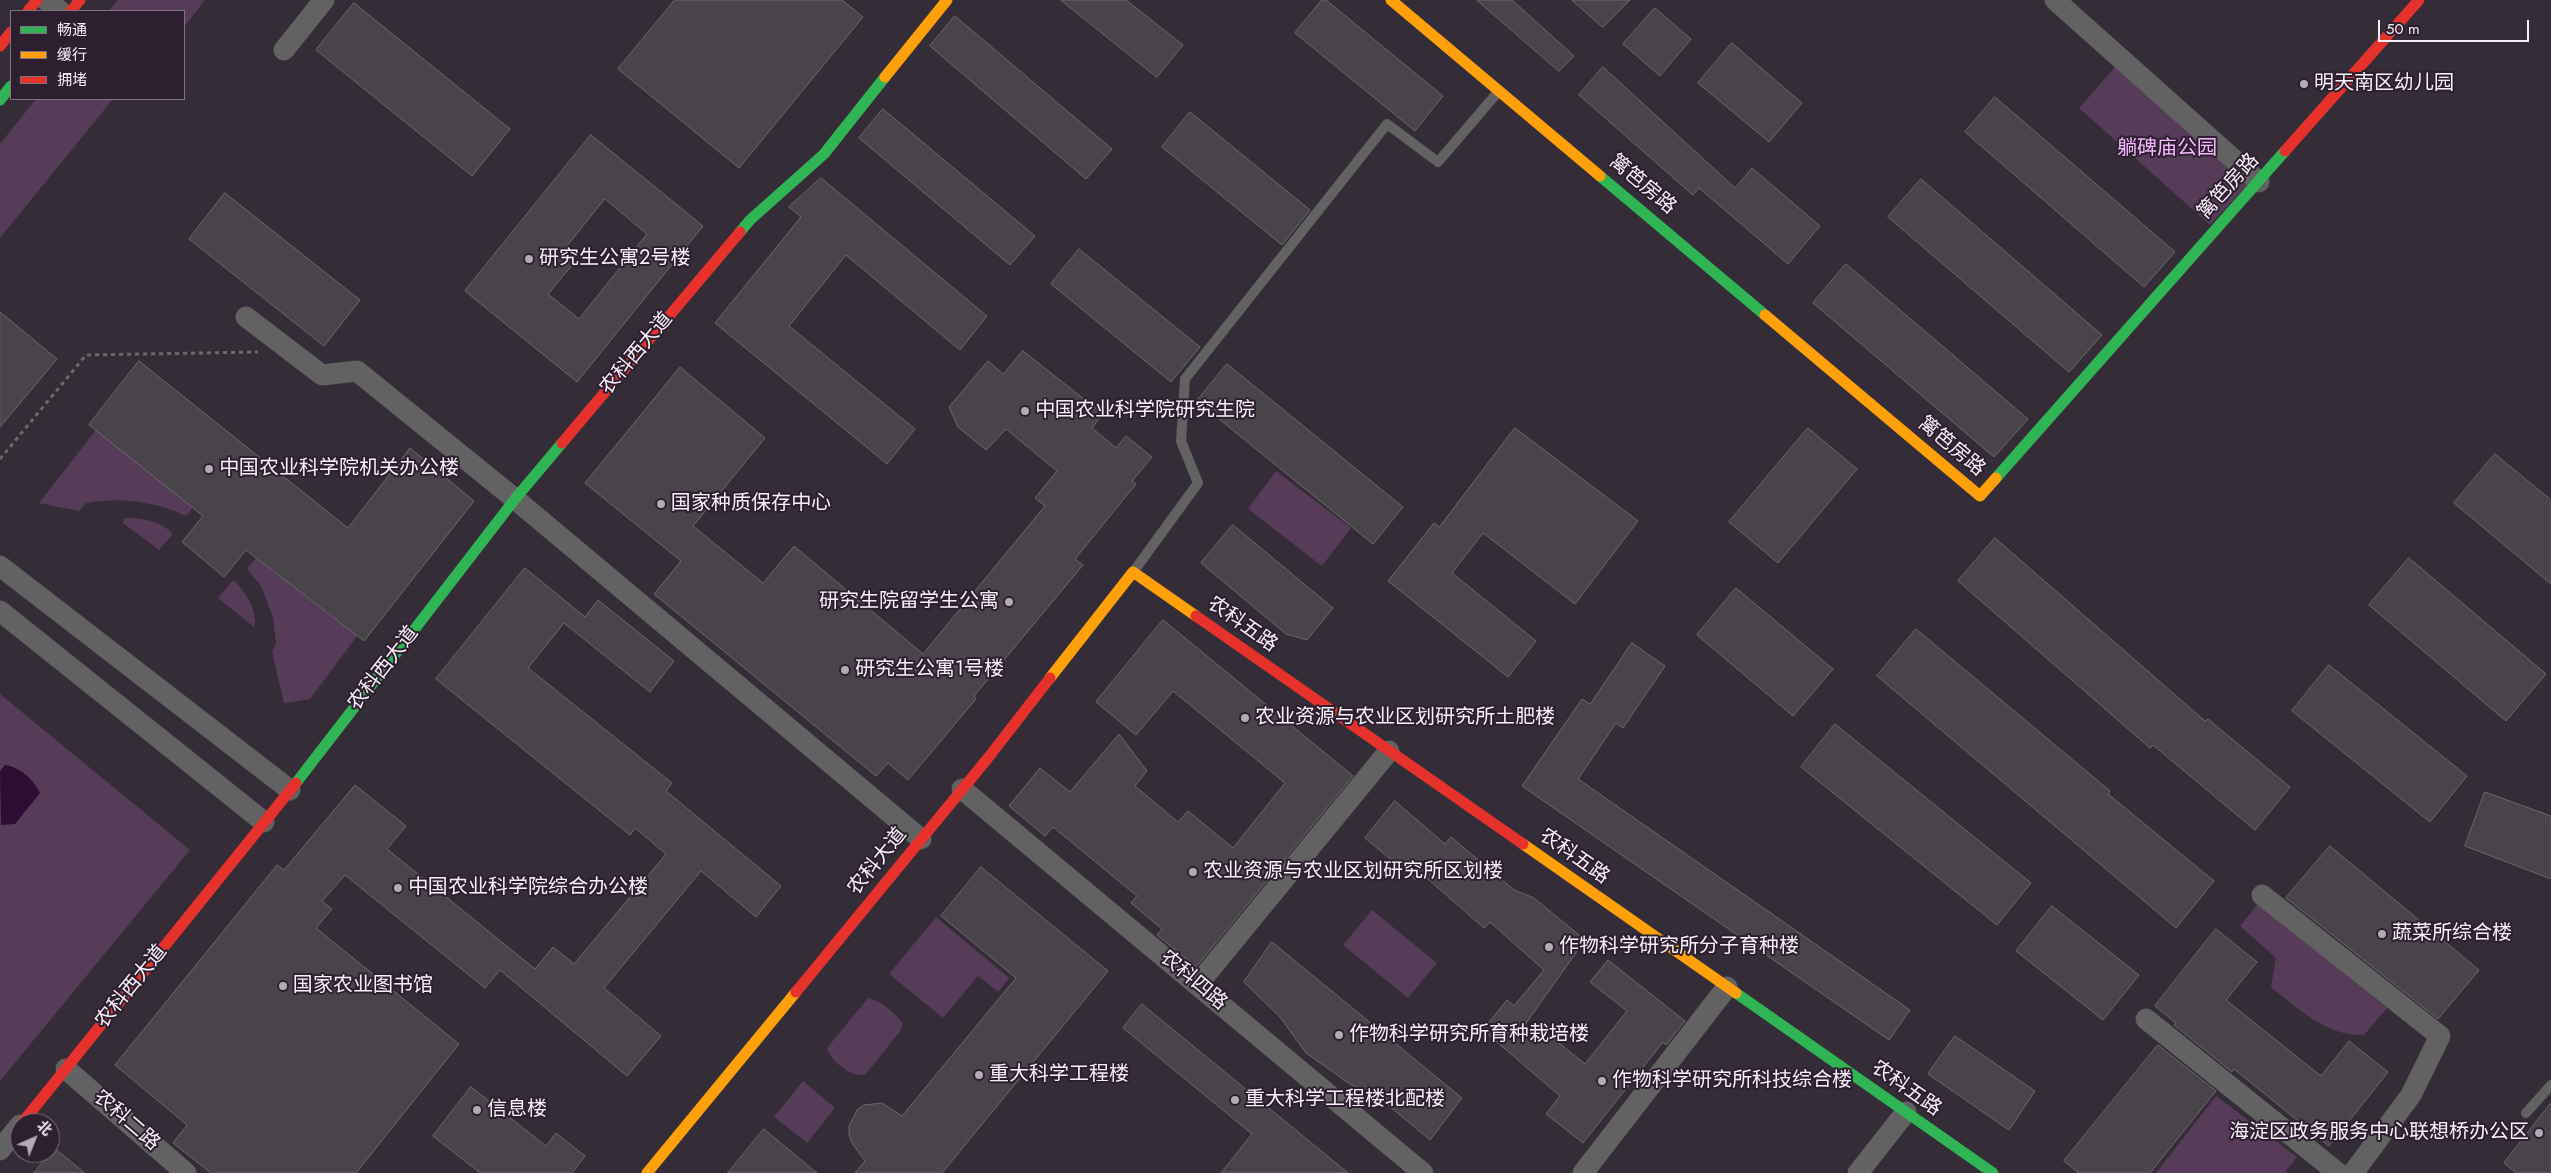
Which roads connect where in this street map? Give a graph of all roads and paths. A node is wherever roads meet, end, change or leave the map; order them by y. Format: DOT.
graph roads {
  1 [pos="37,0"];
  2 [pos="46,0"];
  3 [pos="80,0"];
  4 [pos="324,0"];
  5 [pos="947,0"];
  6 [pos="1391,0"];
  7 [pos="2055,0"];
  8 [pos="2419,0"];
  9 [pos="29,10"];
  10 [pos="59,10"];
  11 [pos="72,10"];
  12 [pos="10,33"];
  13 [pos="0,46"];
  14 [pos="284,50"];
  15 [pos="10,87"];
  16 [pos="1500,89"];
  17 [pos="0,100"];
  18 [pos="2259,182"];
  19 [pos="246,317"];
  20 [pos="292,352"];
  21 [pos="0,459"];
  22 [pos="515,499"];
  23 [pos="0,566"];
  24 [pos="1133,572"];
  25 [pos="0,611"];
  26 [pos="1389,751"];
  27 [pos="290,790"];
  28 [pos="962,790"];
  29 [pos="264,822"];
  30 [pos="921,839"];
  31 [pos="2262,895"];
  32 [pos="1198,984"];
  33 [pos="1727,987"];
  34 [pos="2146,1019"];
  35 [pos="66,1069"];
  36 [pos="2551,1085"];
  37 [pos="1906,1112"];
  38 [pos="30,1113"];
  39 [pos="2526,1113"];
  40 [pos="10,1138"];
  41 [pos="0,1150"];
  42 [pos="186,1173"];
  43 [pos="647,1173"];
  44 [pos="1424,1173"];
  45 [pos="1583,1173"];
  46 [pos="1858,1173"];
  47 [pos="1993,1173"];
  48 [pos="2338,1173"];
  49 [pos="2353,1173"];
  1 -- 9 [label="street"];
  2 -- 10 [label="street"];
  3 -- 11 [label="street"];
  4 -- 14 [label="street"];
  5 -- 22 [label="street, 农科西大道"];
  6 -- 16 [label="street, 篱笆房路"];
  7 -- 18 [label="street"];
  8 -- 18 [label="street, 篱笆房路"];
  12 -- 13 [label="street"];
  15 -- 17 [label="street"];
  16 -- 18 [label="street, 篱笆房路"];
  16 -- 24 [label="lane"];
  19 -- 20 [label="street"];
  20 -- 21 [label="path"];
  20 -- 22 [label="street"];
  22 -- 27 [label="street, 农科西大道"];
  22 -- 30 [label="street"];
  23 -- 27 [label="street"];
  24 -- 26 [label="street, 农科五路"];
  24 -- 28 [label="street, 农科大道"];
  25 -- 29 [label="street"];
  26 -- 32 [label="street"];
  26 -- 33 [label="street, 农科五路"];
  27 -- 29 [label="street, 农科西大道"];
  28 -- 30 [label="street, 农科大道"];
  28 -- 32 [label="street, 农科四路"];
  29 -- 35 [label="street, 农科西大道"];
  30 -- 43 [label="street, 农科大道"];
  31 -- 49 [label="street"];
  32 -- 44 [label="street, 农科四路"];
  33 -- 37 [label="street, 农科五路"];
  33 -- 45 [label="street"];
  34 -- 48 [label="street"];
  35 -- 38 [label="street, 农科西大道"];
  35 -- 42 [label="street, 农科二路"];
  36 -- 39 [label="lane"];
  37 -- 46 [label="street"];
  37 -- 47 [label="street, 农科五路"];
  40 -- 41 [label="street, 农科西大道"];
}
